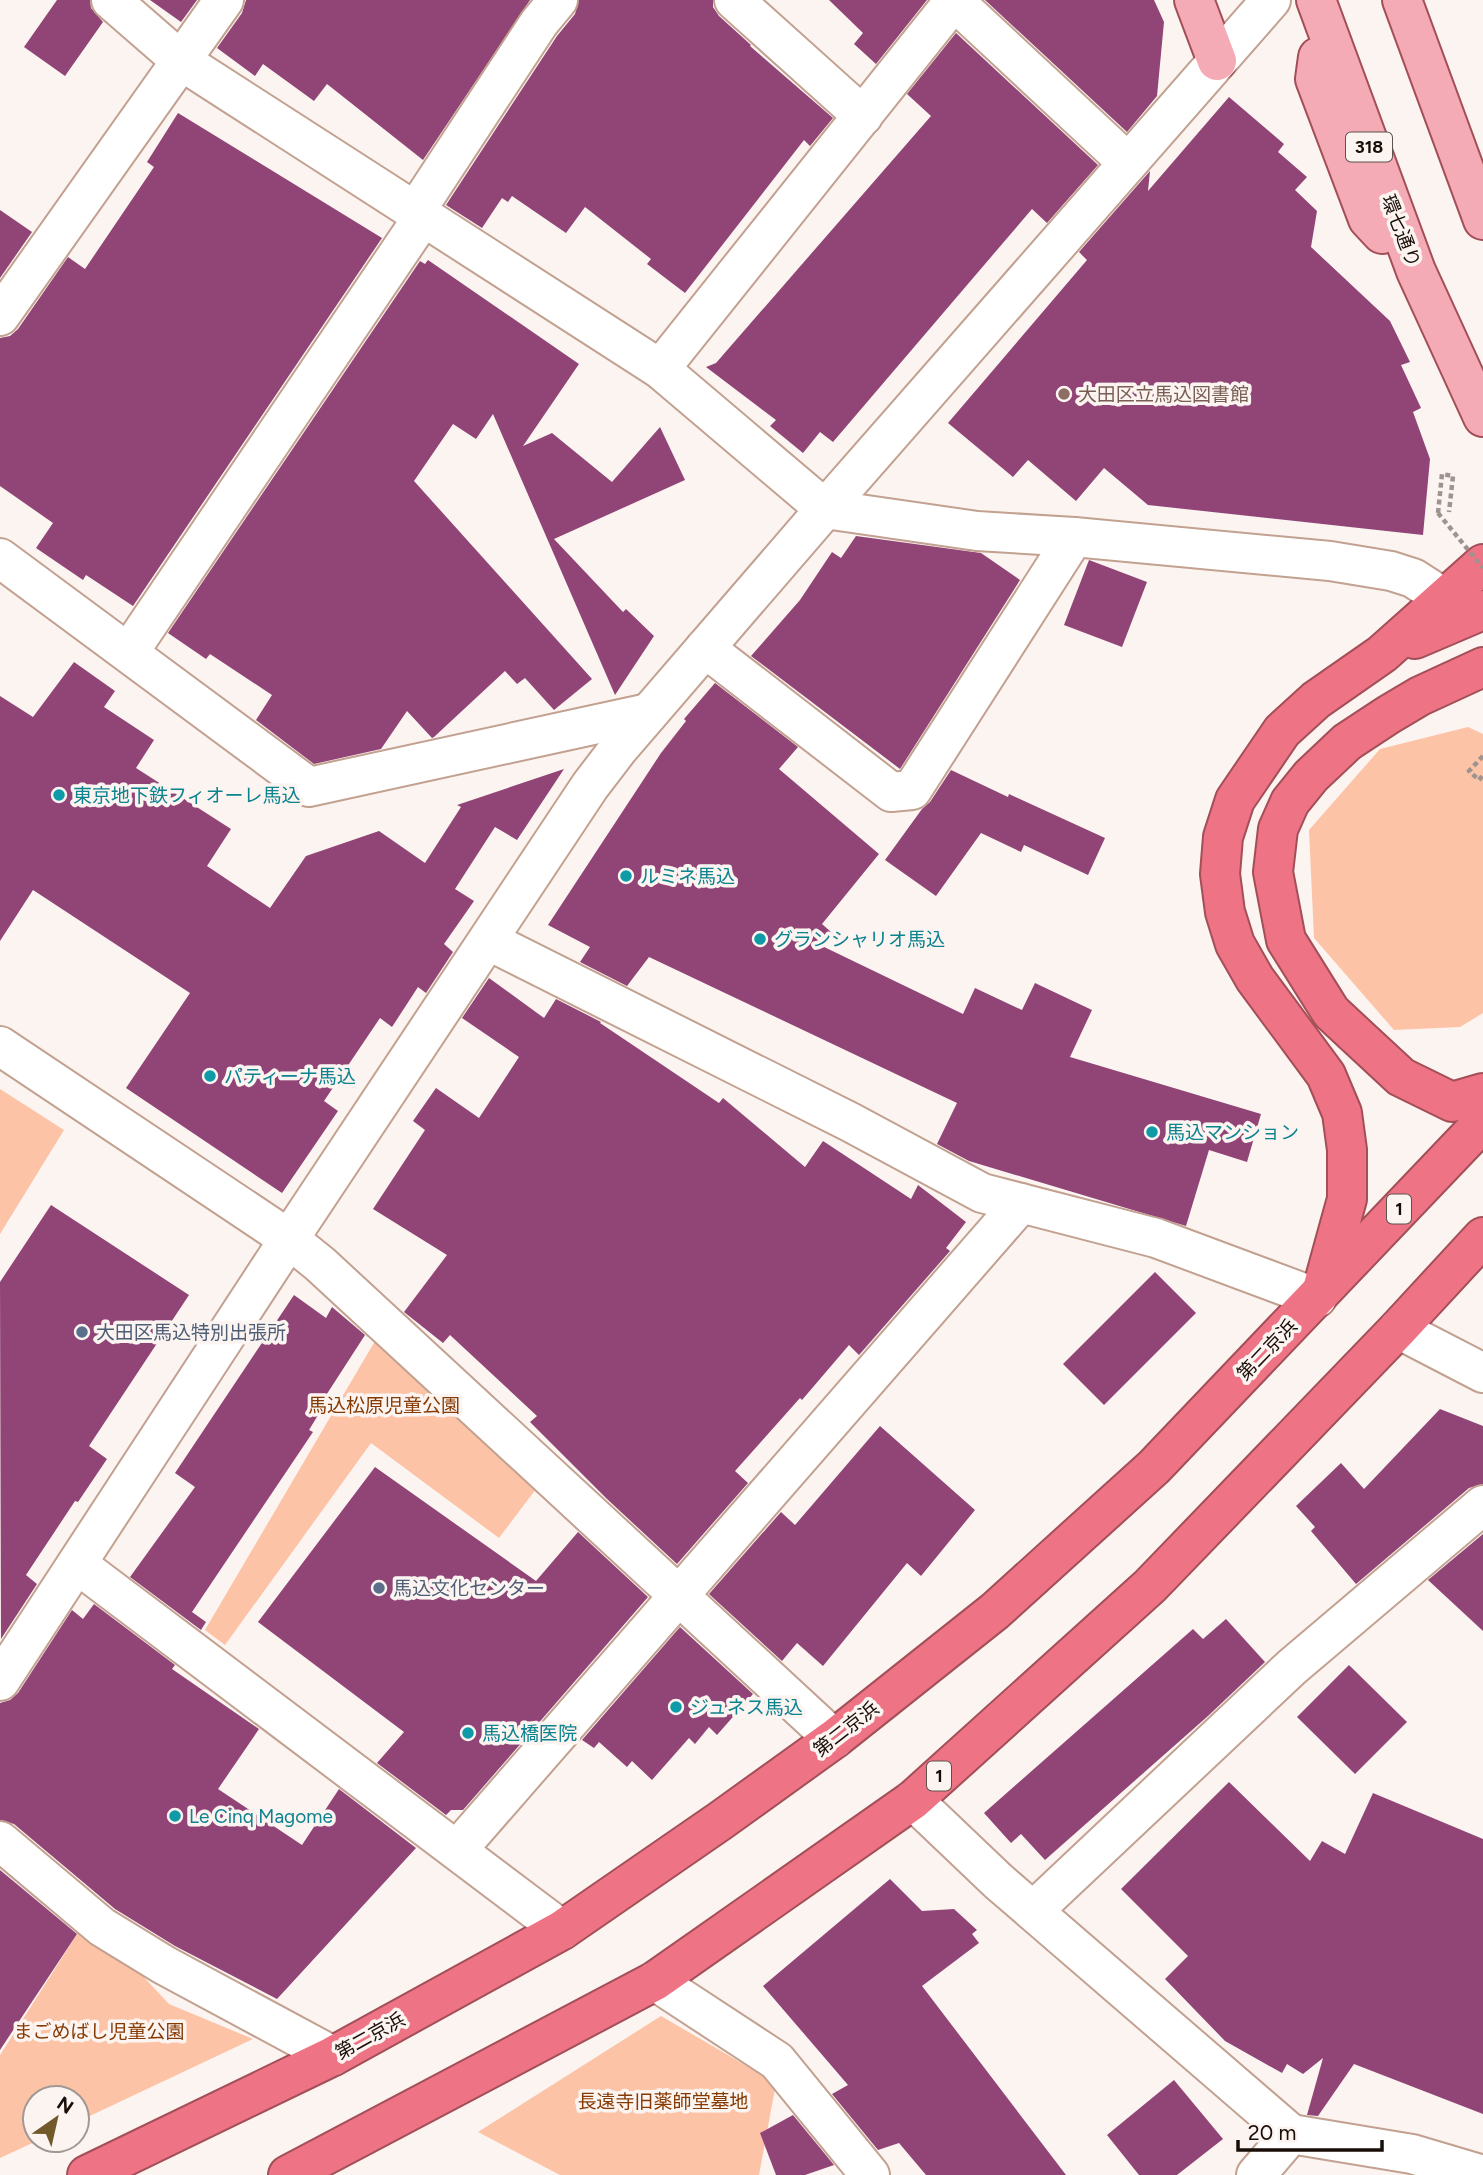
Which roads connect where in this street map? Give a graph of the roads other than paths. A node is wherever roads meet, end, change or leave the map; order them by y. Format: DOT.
graph roads {
  1 [pos="111,0"];
  2 [pos="224,0"];
  3 [pos="558,0"];
  4 [pos="734,0"];
  5 [pos="1194,0"];
  6 [pos="1402,0"];
  7 [pos="1427,0"];
  8 [pos="953,1"];
  9 [pos="1264,8"];
  10 [pos="1319,11"];
  11 [pos="180,60"];
  12 [pos="1217,61"];
  13 [pos="863,116"];
  14 [pos="1128,163"];
  15 [pos="1479,210"];
  16 [pos="419,214"];
  17 [pos="0,317"];
  18 [pos="660,369"];
  19 [pos="1483,417"];
  20 [pos="825,509"];
  21 [pos="1074,537"];
  22 [pos="0,558"];
  23 [pos="1483,566"];
  24 [pos="1444,598"];
  25 [pos="1483,610"];
  26 [pos="705,648"];
  27 [pos="129,652"];
  28 [pos="1381,654"];
  29 [pos="1474,679"];
  30 [pos="648,713"];
  31 [pos="489,941"];
  32 [pos="0,1046"];
  33 [pos="1483,1093"];
  34 [pos="1483,1122"];
  35 [pos="1021,1203"];
  36 [pos="1483,1237"];
  37 [pos="289,1239"];
  38 [pos="1319,1295"];
  39 [pos="1398,1329"];
  40 [pos="1483,1373"];
  41 [pos="1483,1504"];
  42 [pos="77,1564"];
  43 [pos="680,1595"];
  44 [pos="0,1681"];
  45 [pos="834,1739"];
  46 [pos="913,1800"];
  47 [pos="0,1841"];
  48 [pos="457,1850"];
  49 [pos="1033,1911"];
  50 [pos="562,1930"];
  51 [pos="655,1981"];
  52 [pos="333,2056"];
  53 [pos="1291,2134"];
  54 [pos="88,2175"];
  55 [pos="288,2175"];
  56 [pos="870,2175"];
  57 [pos="1256,2175"];
  58 [pos="1483,2175"];
  1 -- 11 [label="street"];
  2 -- 11 [label="street"];
  3 -- 16 [label="street"];
  4 -- 13 [label="street"];
  5 -- 12 [label="main road"];
  6 -- 15 [label="main road"];
  7 -- 15 [label="main road"];
  8 -- 13 [label="street"];
  8 -- 14 [label="street"];
  9 -- 12 [label="street"];
  10 -- 19 [label="main road, 環七通り"];
  11 -- 16 [label="street"];
  11 -- 17 [label="street"];
  12 -- 14 [label="street"];
  13 -- 18 [label="street"];
  14 -- 20 [label="street"];
  16 -- 18 [label="street"];
  16 -- 27 [label="street"];
  18 -- 20 [label="street"];
  20 -- 21 [label="street"];
  20 -- 26 [label="street"];
  21 -- 24 [label="street"];
  21 -- 26 [label="street"];
  22 -- 27 [label="street"];
  23 -- 24 [label="highway"];
  24 -- 28 [label="highway"];
  25 -- 28 [label="highway"];
  26 -- 30 [label="street"];
  27 -- 30 [label="street"];
  28 -- 38 [label="highway"];
  29 -- 33 [label="highway"];
  30 -- 31 [label="street"];
  31 -- 35 [label="street"];
  31 -- 37 [label="street"];
  32 -- 37 [label="street"];
  34 -- 38 [label="highway, 第二京浜 / 1"];
  35 -- 38 [label="street"];
  35 -- 43 [label="street"];
  36 -- 39 [label="highway, 1"];
  37 -- 42 [label="street"];
  37 -- 43 [label="street"];
  38 -- 45 [label="highway, 第二京浜 / 1"];
  39 -- 40 [label="street"];
  39 -- 46 [label="highway, 1"];
  41 -- 49 [label="street"];
  42 -- 44 [label="street"];
  42 -- 48 [label="street"];
  43 -- 45 [label="street"];
  43 -- 48 [label="street"];
  45 -- 50 [label="highway, 第二京浜 / 1"];
  46 -- 49 [label="street"];
  46 -- 51 [label="highway, 1"];
  47 -- 52 [label="street"];
  48 -- 50 [label="street"];
  49 -- 53 [label="street"];
  50 -- 52 [label="highway, 第二京浜 / 1"];
  51 -- 55 [label="highway, 1"];
  51 -- 56 [label="street"];
  52 -- 54 [label="highway, 第二京浜 / 1"];
  53 -- 57 [label="street"];
  53 -- 58 [label="street"];
}
